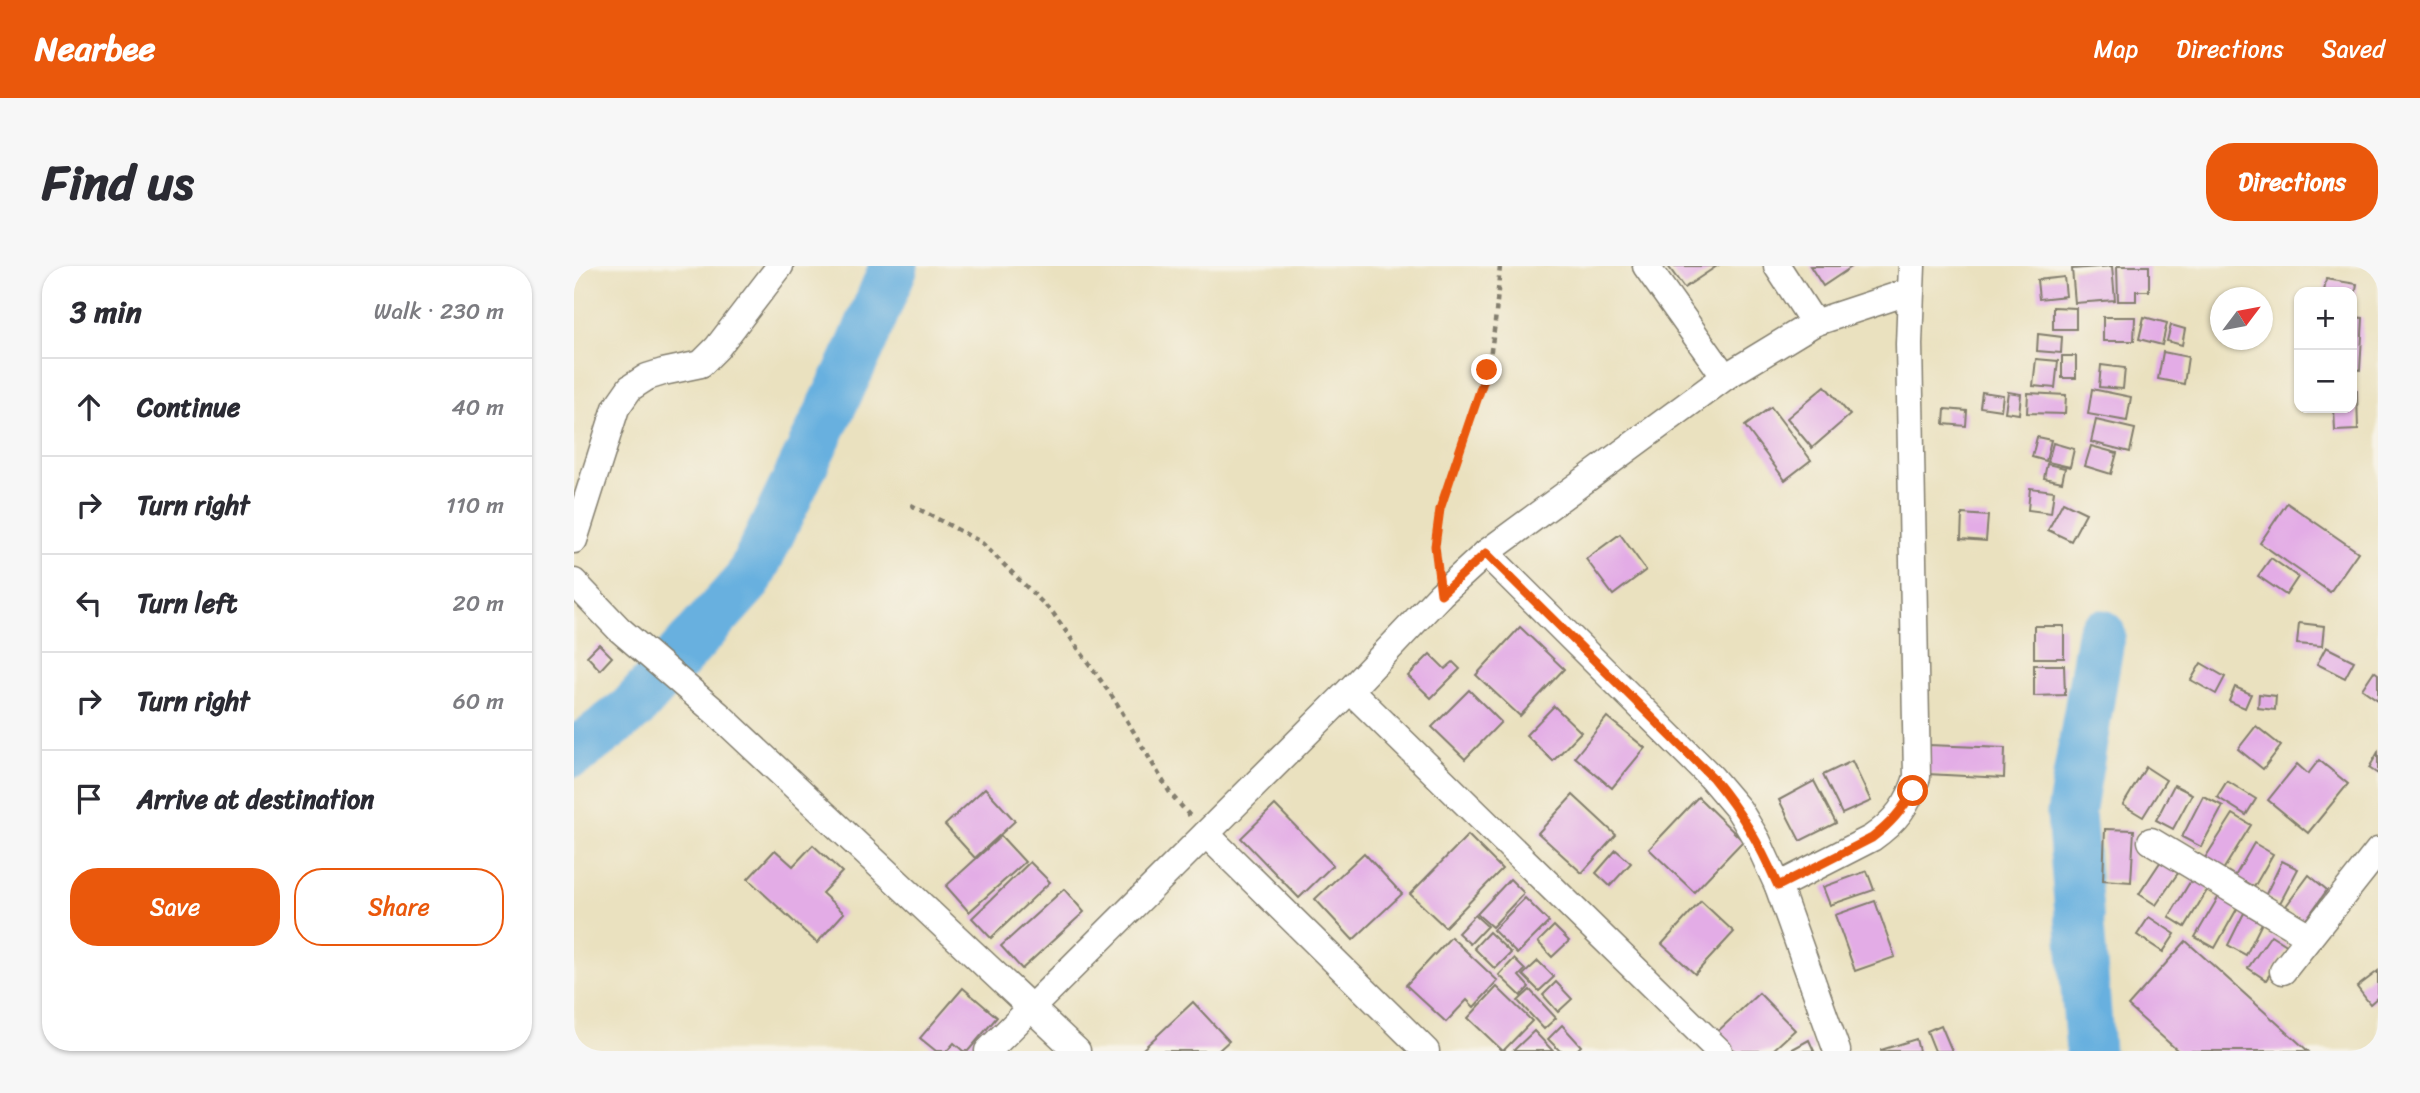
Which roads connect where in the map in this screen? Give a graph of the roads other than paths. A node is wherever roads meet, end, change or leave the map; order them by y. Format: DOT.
graph roads {
  1 [pos="780,266"];
  2 [pos="1646,266"];
  3 [pos="1777,266"];
  4 [pos="1912,279"];
  5 [pos="1814,323"];
  6 [pos="1725,377"];
  7 [pos="574,540"];
  8 [pos="1486,553"];
  9 [pos="574,582"];
  10 [pos="1350,690"];
  11 [pos="1206,834"];
  12 [pos="2151,841"];
  13 [pos="2378,851"];
  14 [pos="1778,886"];
  15 [pos="2309,936"];
  16 [pos="2283,971"];
  17 [pos="1033,1008"];
  18 [pos="988,1051"];
  19 [pos="1077,1051"];
  20 [pos="1426,1051"];
  21 [pos="1719,1051"];
  22 [pos="1837,1051"];
  1 -- 7 [label="street"];
  2 -- 6 [label="street"];
  3 -- 5 [label="street"];
  4 -- 5 [label="street"];
  4 -- 14 [label="street"];
  5 -- 6 [label="street"];
  6 -- 8 [label="street"];
  8 -- 10 [label="street"];
  8 -- 14 [label="street"];
  9 -- 17 [label="street"];
  10 -- 11 [label="street"];
  10 -- 21 [label="street"];
  11 -- 17 [label="street"];
  11 -- 20 [label="street"];
  12 -- 15 [label="street"];
  13 -- 15 [label="street"];
  14 -- 22 [label="street"];
  15 -- 16 [label="street"];
  17 -- 18 [label="street"];
  17 -- 19 [label="street"];
}
